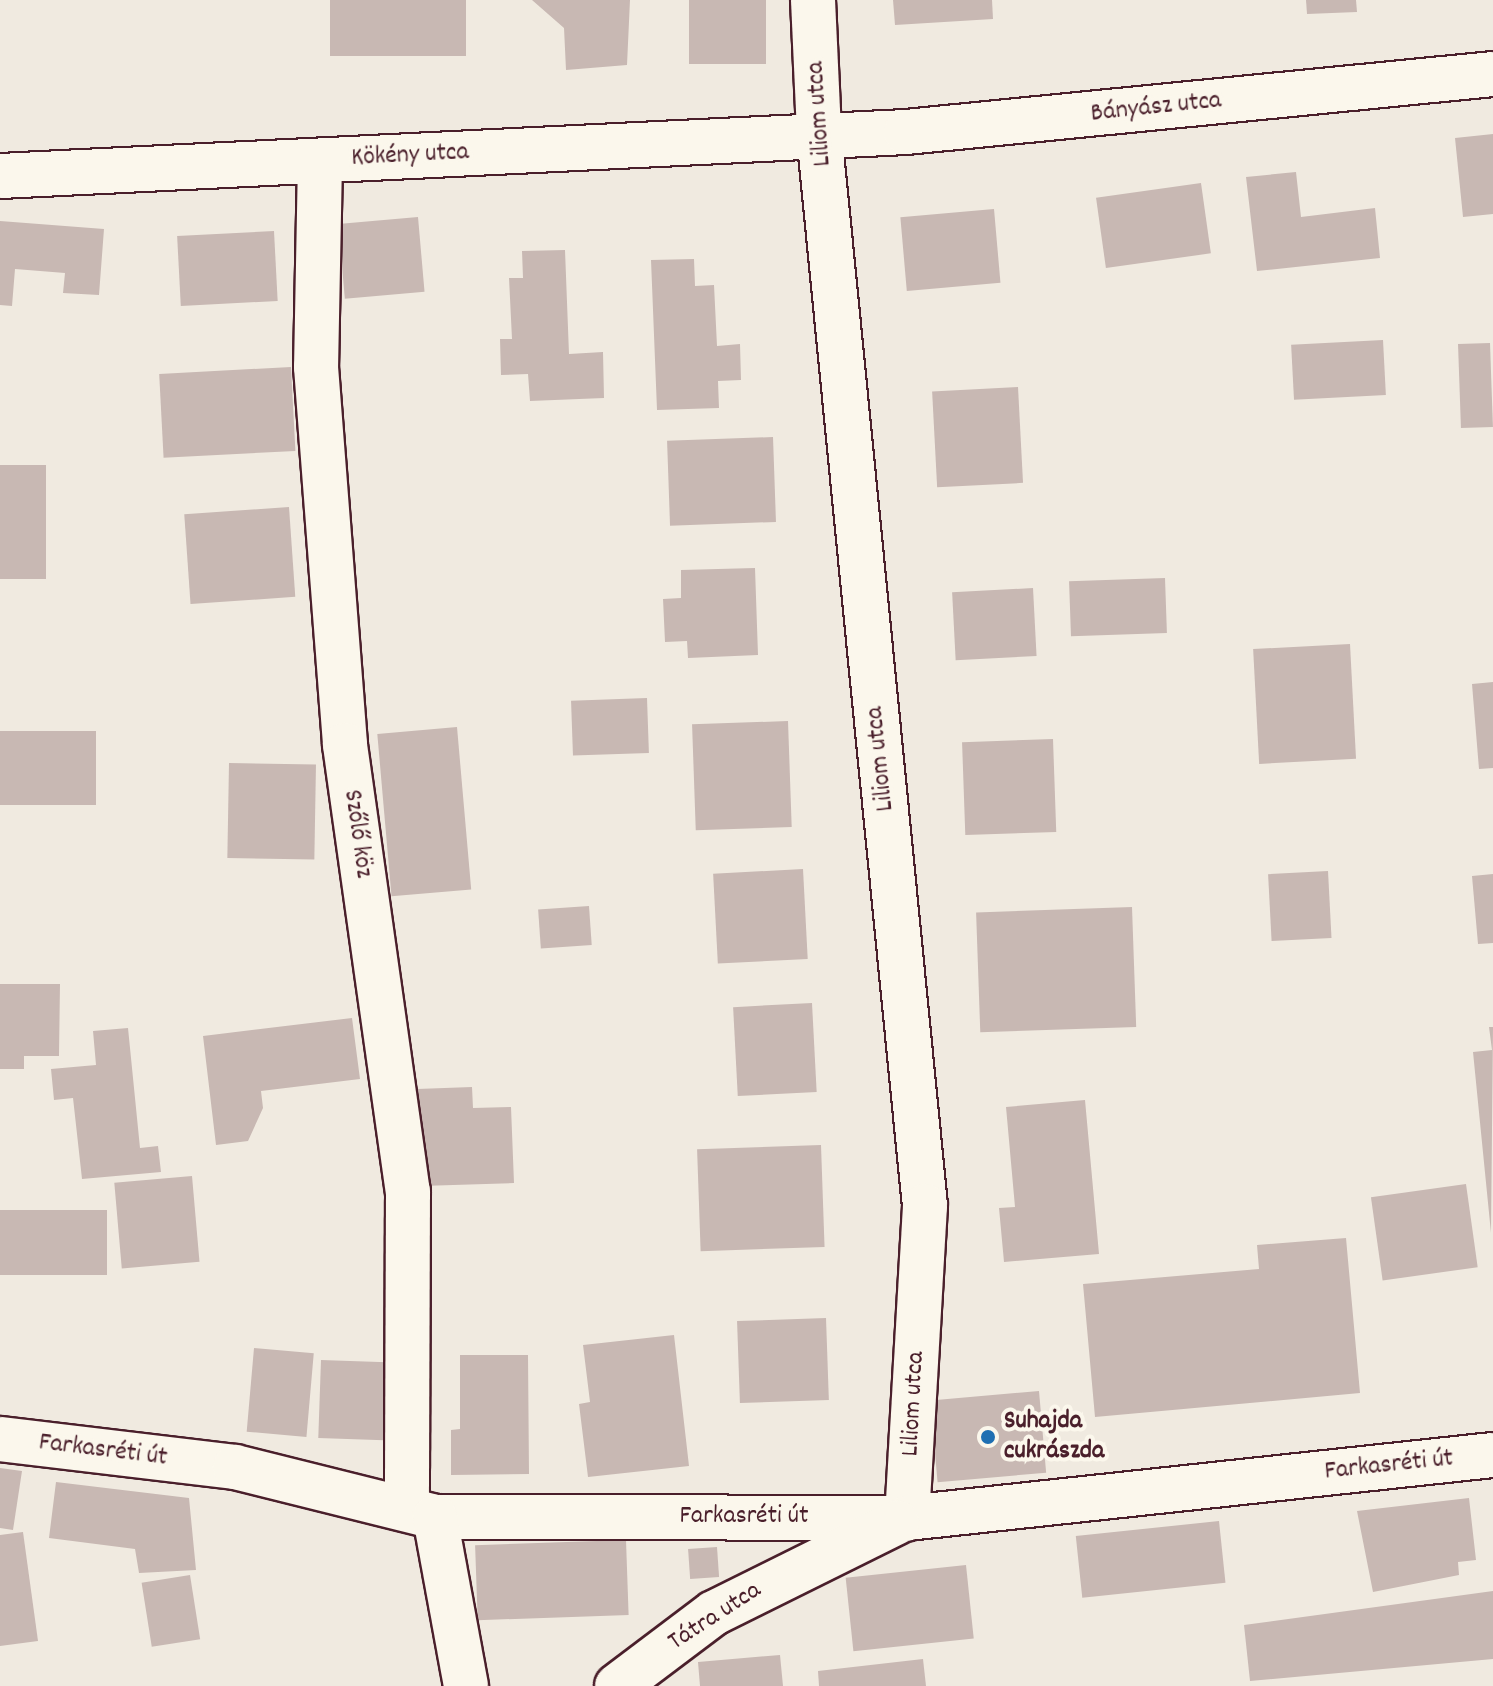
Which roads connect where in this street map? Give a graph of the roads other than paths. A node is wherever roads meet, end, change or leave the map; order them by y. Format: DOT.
graph roads {
  1 [pos="813,0"];
  2 [pos="1493,74"];
  3 [pos="819,133"];
  4 [pos="320,161"];
  5 [pos="0,176"];
  6 [pos="0,1439"];
  7 [pos="1493,1455"];
  8 [pos="421,1511"];
  9 [pos="769,1517"];
  10 [pos="907,1518"];
  11 [pos="775,1578"];
  12 [pos="466,1686"];
  13 [pos="617,1686"];
  1 -- 3 [label="street, Liliom utca"];
  2 -- 3 [label="street, Bányász utca"];
  3 -- 4 [label="street, Kökény utca"];
  3 -- 10 [label="street, Liliom utca"];
  4 -- 5 [label="street, Kökény utca"];
  4 -- 8 [label="street, Szőlő köz"];
  6 -- 8 [label="street, Farkasréti út"];
  7 -- 10 [label="street, Farkasréti út"];
  8 -- 9 [label="street, Farkasréti út"];
  8 -- 12 [label="street"];
  9 -- 10 [label="street, Farkasréti út"];
  9 -- 11 [label="street, Tátra utca"];
  10 -- 11 [label="street, Tátra utca"];
  11 -- 13 [label="street, Tátra utca"];
}
